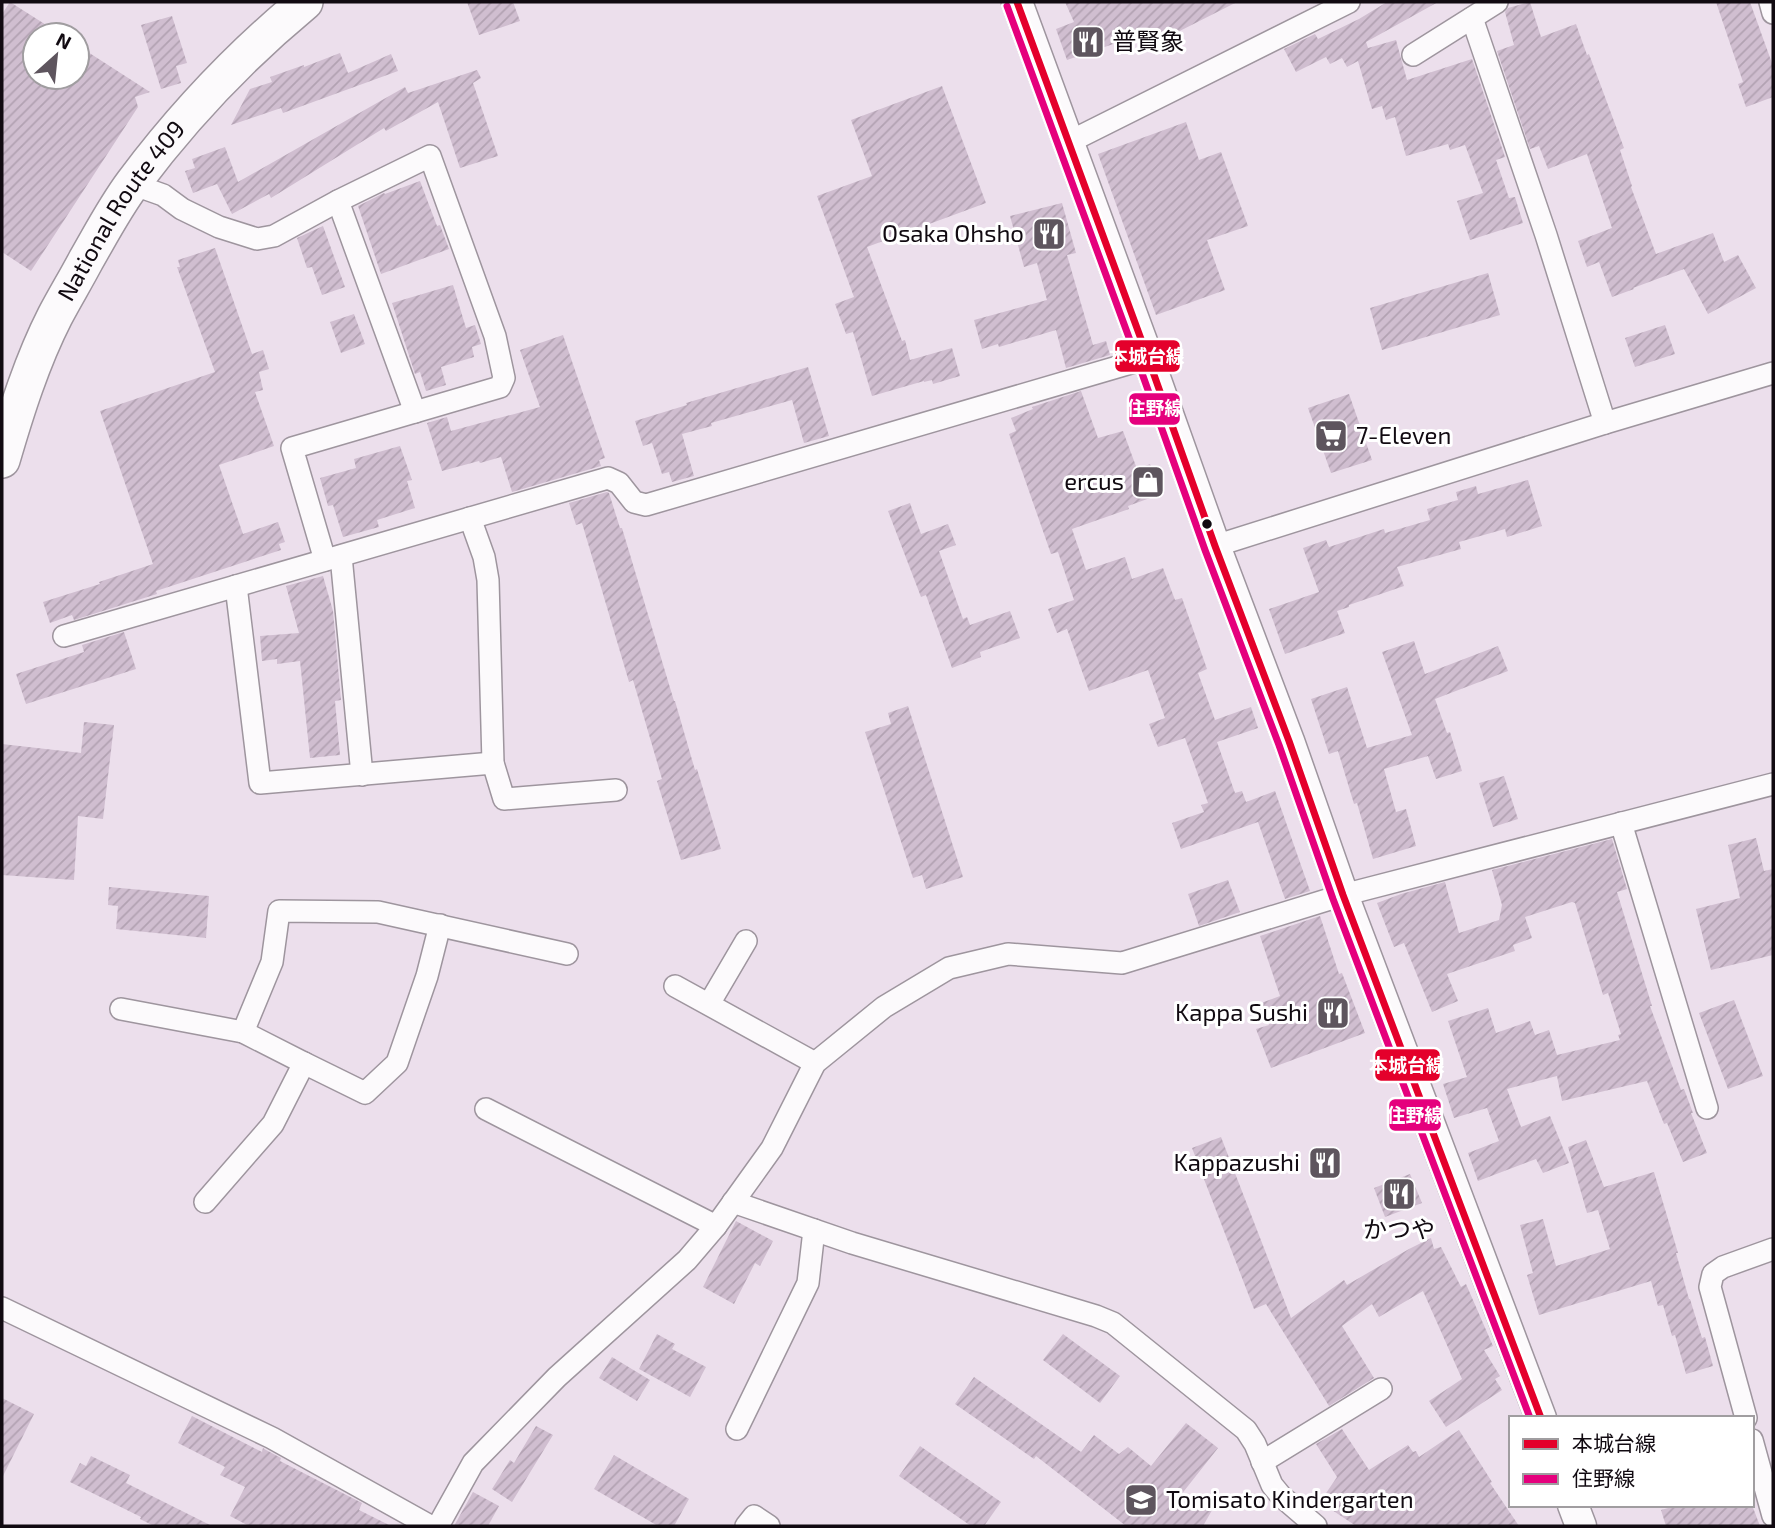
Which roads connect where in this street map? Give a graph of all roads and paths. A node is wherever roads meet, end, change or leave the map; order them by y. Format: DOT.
graph roads {
  1 [pos="305,2"];
  2 [pos="1017,2"];
  3 [pos="1349,2"];
  4 [pos="1497,2"];
  5 [pos="1770,2"];
  6 [pos="1773,13"];
  7 [pos="1472,18"];
  8 [pos="1413,55"];
  9 [pos="1069,142"];
  10 [pos="132,184"];
  11 [pos="338,201"];
  12 [pos="1149,358"];
  13 [pos="1773,373"];
  14 [pos="415,412"];
  15 [pos="1605,423"];
  16 [pos="2,460"];
  17 [pos="470,518"];
  18 [pos="1215,546"];
  19 [pos="333,558"];
  20 [pos="236,586"];
  21 [pos="64,636"];
  22 [pos="493,763"];
  23 [pos="362,775"];
  24 [pos="1773,784"];
  25 [pos="616,790"];
  26 [pos="1621,823"];
  27 [pos="1343,895"];
  28 [pos="440,925"];
  29 [pos="747,941"];
  30 [pos="567,954"];
  31 [pos="675,986"];
  32 [pos="709,1004"];
  33 [pos="121,1009"];
  34 [pos="243,1032"];
  35 [pos="304,1063"];
  36 [pos="815,1063"];
  37 [pos="1707,1108"];
  38 [pos="486,1109"];
  39 [pos="205,1202"];
  40 [pos="733,1202"];
  41 [pos="716,1226"];
  42 [pos="814,1230"];
  43 [pos="1773,1249"];
  44 [pos="2,1308"];
  45 [pos="1381,1389"];
  46 [pos="1540,1416"];
  47 [pos="1745,1416"];
  48 [pos="737,1429"];
  49 [pos="1754,1447"];
  50 [pos="1262,1462"];
  51 [pos="1574,1507"];
  52 [pos="1773,1516"];
  53 [pos="430,1526"];
  54 [pos="438,1526"];
  55 [pos="746,1526"];
  56 [pos="769,1526"];
  57 [pos="1316,1526"];
  58 [pos="1581,1526"];
  1 -- 10 [label="highway, National Route 409"];
  2 -- 9 [label="main road"];
  3 -- 9 [label="street"];
  4 -- 7 [label="street"];
  5 -- 6 [label="street"];
  7 -- 8 [label="street"];
  7 -- 15 [label="street"];
  9 -- 12 [label="main road"];
  10 -- 11 [label="street"];
  10 -- 16 [label="highway, National Route 409"];
  11 -- 14 [label="street"];
  11 -- 14 [label="street"];
  12 -- 17 [label="street"];
  12 -- 18 [label="main road"];
  13 -- 15 [label="street"];
  14 -- 19 [label="street"];
  15 -- 18 [label="street"];
  17 -- 19 [label="street"];
  17 -- 22 [label="street"];
  18 -- 27 [label="main road"];
  19 -- 20 [label="street"];
  19 -- 23 [label="street"];
  20 -- 21 [label="street"];
  20 -- 23 [label="street"];
  22 -- 23 [label="street"];
  22 -- 25 [label="street"];
  24 -- 26 [label="street"];
  26 -- 27 [label="street"];
  26 -- 37 [label="street"];
  27 -- 36 [label="street"];
  27 -- 46 [label="main road"];
  28 -- 30 [label="street"];
  28 -- 34 [label="street"];
  28 -- 35 [label="street"];
  29 -- 32 [label="street"];
  31 -- 32 [label="street"];
  32 -- 36 [label="street"];
  33 -- 34 [label="street"];
  34 -- 35 [label="street"];
  35 -- 39 [label="street"];
  36 -- 40 [label="street"];
  38 -- 41 [label="street"];
  40 -- 41 [label="street"];
  40 -- 42 [label="street"];
  41 -- 54 [label="street"];
  42 -- 48 [label="street"];
  42 -- 50 [label="street"];
  43 -- 47 [label="street"];
  44 -- 53 [label="street"];
  45 -- 50 [label="street"];
  49 -- 52 [label="street"];
  50 -- 57 [label="street"];
  51 -- 58 [label="main road"];
  55 -- 56 [label="street"];
}
